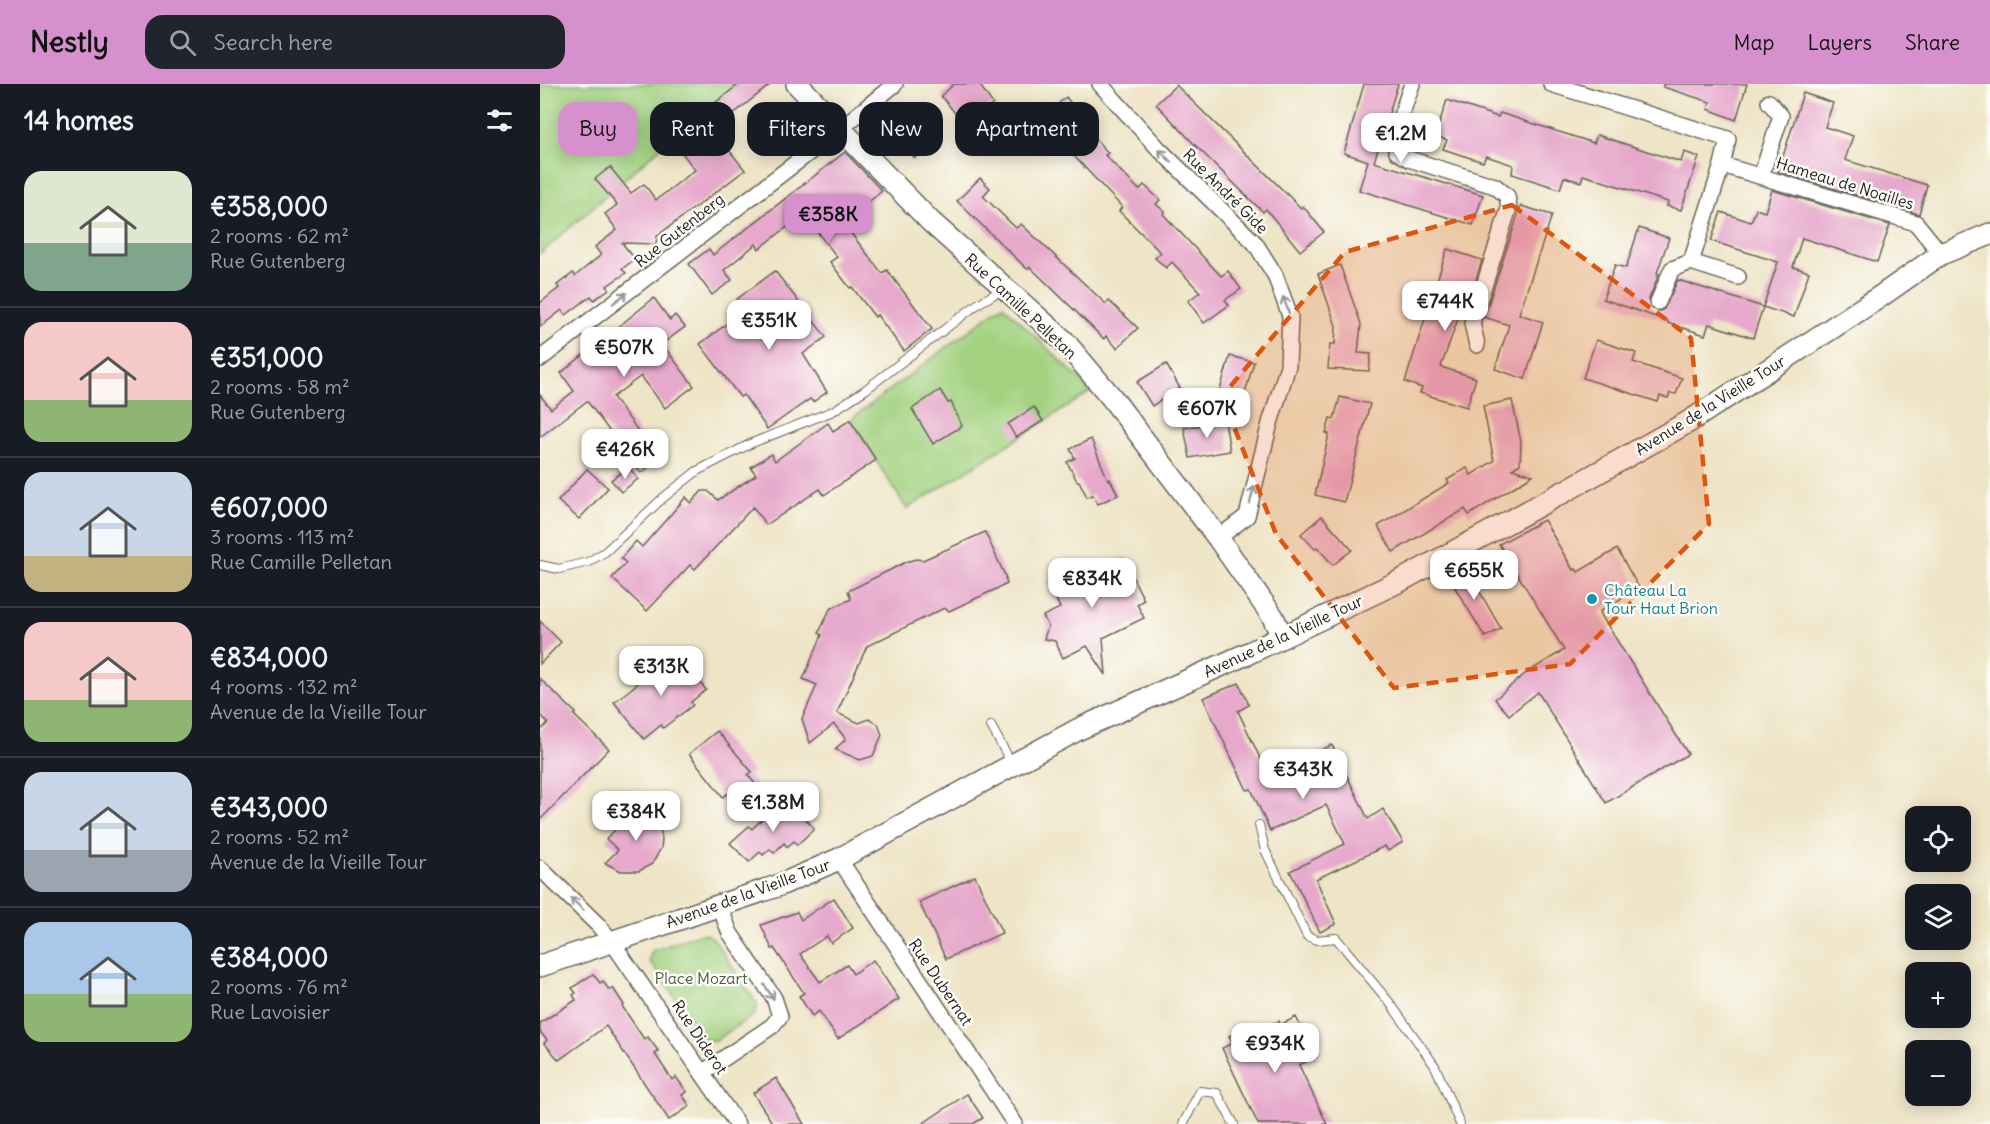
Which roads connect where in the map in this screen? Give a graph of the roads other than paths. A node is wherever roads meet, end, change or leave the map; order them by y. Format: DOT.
graph roads {
  1 [pos="797,84"];
  2 [pos="895,84"];
  3 [pos="1100,84"];
  4 [pos="1412,84"];
  5 [pos="1551,84"];
  6 [pos="814,102"];
  7 [pos="1769,102"];
  8 [pos="847,123"];
  9 [pos="847,136"];
  10 [pos="805,156"];
  11 [pos="1722,165"];
  12 [pos="1761,176"];
  13 [pos="1990,234"];
  14 [pos="1941,254"];
  15 [pos="1692,262"];
  16 [pos="1738,277"];
  17 [pos="1005,289"];
  18 [pos="1658,302"];
  19 [pos="1477,345"];
  20 [pos="540,359"];
  21 [pos="1218,538"];
  22 [pos="540,566"];
  23 [pos="1282,637"];
  24 [pos="991,726"];
  25 [pos="1013,765"];
  26 [pos="1259,825"];
  27 [pos="839,859"];
  28 [pos="540,868"];
  29 [pos="719,905"];
  30 [pos="612,942"];
  31 [pos="540,966"];
  32 [pos="702,1072"];
  33 [pos="737,1124"];
  34 [pos="1015,1124"];
  35 [pos="1183,1124"];
  36 [pos="1234,1124"];
  37 [pos="1460,1124"];
  1 -- 6 [label="street, Rue Camille Pelletan"];
  2 -- 8 [label="street, Rue Gutenberg"];
  21 -- 3 [label="street, Rue André Gide, one-way"];
  4 -- 19 [label="street"];
  5 -- 11 [label="street"];
  7 -- 12 [label="street, Hameau de Noailles"];
  9 -- 17 [label="street, Rue Camille Pelletan"];
  20 -- 10 [label="street, Rue Gutenberg, one-way"];
  11 -- 12 [label="street, Hameau de Noailles"];
  11 -- 15 [label="street"];
  12 -- 14 [label="street, Hameau de Noailles"];
  13 -- 14 [label="street, Avenue de la Vieille Tour"];
  14 -- 23 [label="street, Avenue de la Vieille Tour"];
  15 -- 16 [label="street"];
  15 -- 18 [label="street"];
  17 -- 21 [label="street, Rue Camille Pelletan"];
  17 -- 22 [label="lane"];
  21 -- 23 [label="street, Rue Camille Pelletan"];
  23 -- 25 [label="street, Avenue de la Vieille Tour"];
  24 -- 25 [label="lane"];
  25 -- 27 [label="street, Avenue de la Vieille Tour"];
  26 -- 37 [label="lane"];
  27 -- 29 [label="street, Avenue de la Vieille Tour"];
  27 -- 34 [label="street, Rue Dubernat"];
  30 -- 28 [label="street, Rue Diderot, one-way"];
  29 -- 30 [label="street, Avenue de la Vieille Tour"];
  29 -- 32 [label="street, one-way"];
  30 -- 31 [label="street, Avenue de la Vieille Tour"];
  30 -- 32 [label="street, Rue Diderot"];
  32 -- 33 [label="street, Rue Diderot"];
  35 -- 36 [label="lane"];
}
